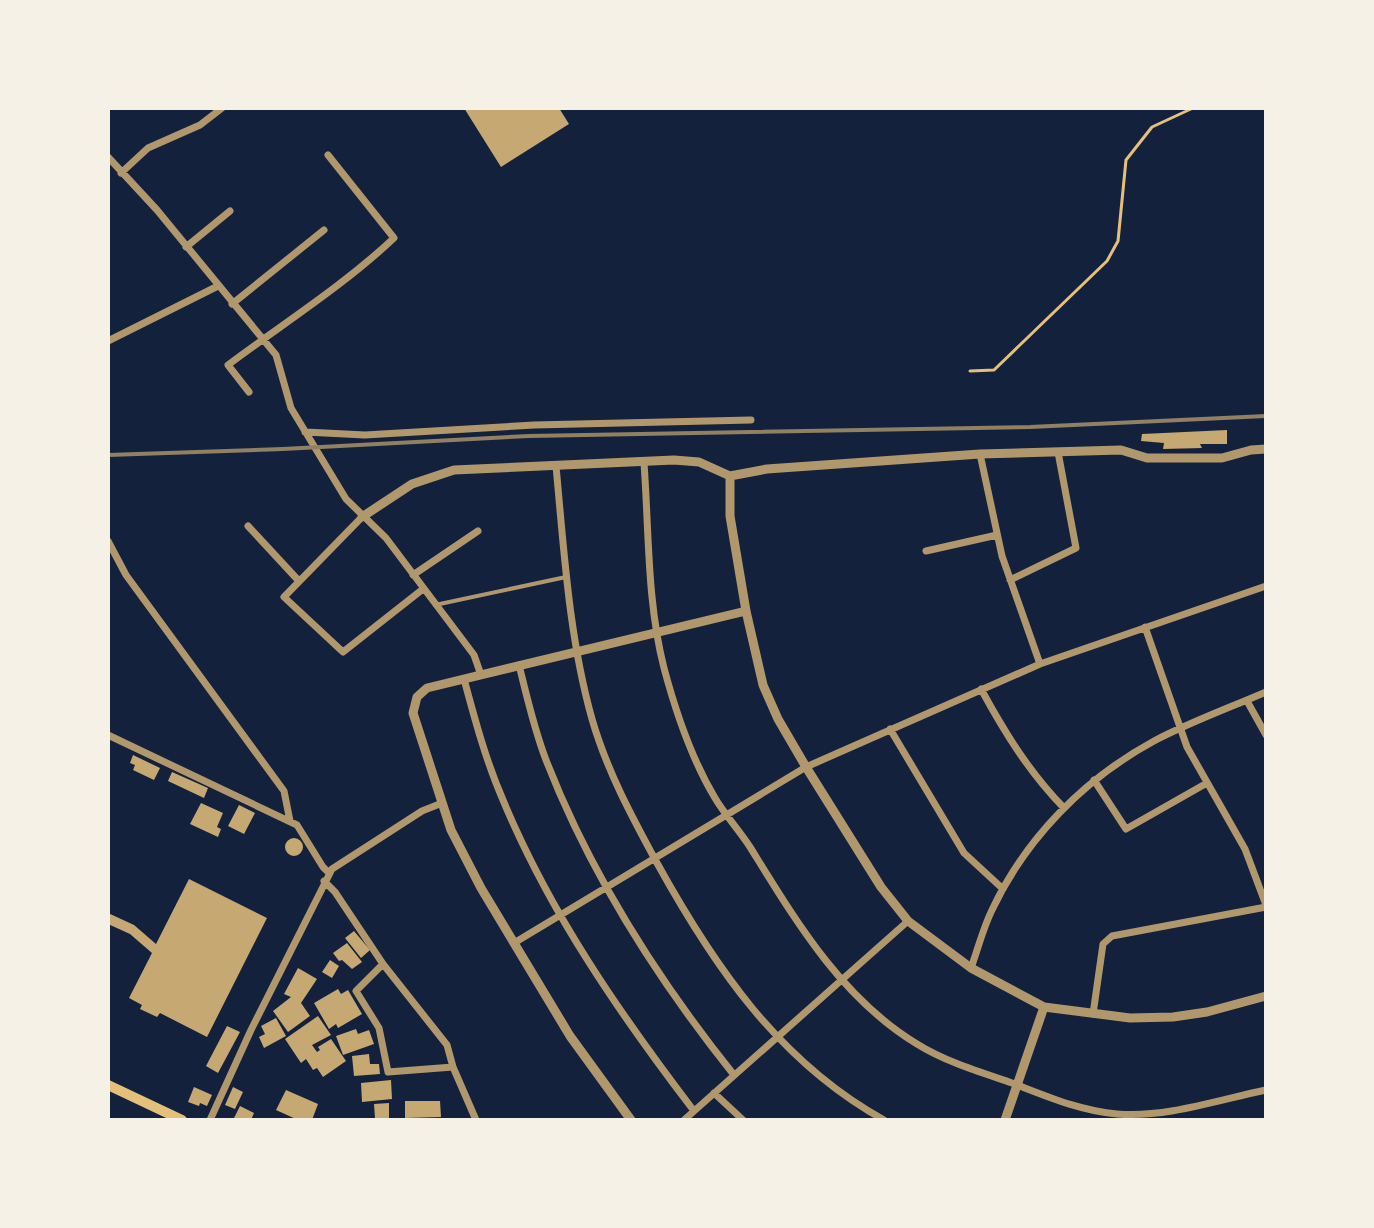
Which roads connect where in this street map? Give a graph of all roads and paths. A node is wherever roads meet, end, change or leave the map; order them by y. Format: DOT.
graph roads {
  1 [pos="222,108"];
  2 [pos="1193,108"];
  3 [pos="328,155"];
  4 [pos="108,157"];
  5 [pos="121,173"];
  6 [pos="230,211"];
  7 [pos="324,230"];
  8 [pos="186,247"];
  9 [pos="218,286"];
  10 [pos="232,304"];
  11 [pos="263,339"];
  12 [pos="108,341"];
  13 [pos="970,371"];
  14 [pos="249,392"];
  15 [pos="751,420"];
  16 [pos="305,432"];
  17 [pos="1266,449"];
  18 [pos="1058,452"];
  19 [pos="980,454"];
  20 [pos="644,463"];
  21 [pos="556,466"];
  22 [pos="730,476"];
  23 [pos="362,517"];
  24 [pos="248,526"];
  25 [pos="478,531"];
  26 [pos="997,535"];
  27 [pos="108,541"];
  28 [pos="926,551"];
  29 [pos="413,575"];
  30 [pos="566,577"];
  31 [pos="298,580"];
  32 [pos="1010,580"];
  33 [pos="1266,586"];
  34 [pos="423,589"];
  35 [pos="435,605"];
  36 [pos="746,611"];
  37 [pos="1145,627"];
  38 [pos="656,631"];
  39 [pos="578,650"];
  40 [pos="1040,664"];
  41 [pos="519,665"];
  42 [pos="481,675"];
  43 [pos="464,679"];
  44 [pos="981,689"];
  45 [pos="1266,692"];
  46 [pos="1247,701"];
  47 [pos="890,729"];
  48 [pos="1181,729"];
  49 [pos="108,735"];
  50 [pos="1266,735"];
  51 [pos="806,767"];
  52 [pos="1094,780"];
  53 [pos="1207,783"];
  54 [pos="442,803"];
  55 [pos="1064,808"];
  56 [pos="726,813"];
  57 [pos="290,821"];
  58 [pos="654,858"];
  59 [pos="327,877"];
  60 [pos="608,886"];
  61 [pos="1003,889"];
  62 [pos="1266,906"];
  63 [pos="561,914"];
  64 [pos="908,921"];
  65 [pos="514,943"];
  66 [pos="383,964"];
  67 [pos="971,968"];
  68 [pos="841,979"];
  69 [pos="1266,996"];
  70 [pos="1044,1007"];
  71 [pos="1093,1014"];
  72 [pos="776,1037"];
  73 [pos="453,1067"];
  74 [pos="734,1075"];
  75 [pos="108,1085"];
  76 [pos="1016,1085"];
  77 [pos="1266,1090"];
  78 [pos="714,1093"];
  79 [pos="694,1111"];
  80 [pos="160,1116"];
  81 [pos="182,1120"];
  82 [pos="210,1120"];
  83 [pos="476,1120"];
  84 [pos="631,1120"];
  85 [pos="684,1120"];
  86 [pos="743,1120"];
  87 [pos="884,1120"];
  88 [pos="1005,1120"];
  1 -- 5 [label="street"];
  2 -- 13 [label="path"];
  3 -- 11 [label="street"];
  4 -- 5 [label="street"];
  5 -- 8 [label="street"];
  6 -- 8 [label="street"];
  7 -- 10 [label="street"];
  8 -- 9 [label="street"];
  9 -- 10 [label="street"];
  9 -- 12 [label="street"];
  10 -- 11 [label="street"];
  11 -- 14 [label="street"];
  11 -- 16 [label="street"];
  15 -- 16 [label="street"];
  16 -- 23 [label="street"];
  17 -- 18 [label="street"];
  18 -- 19 [label="street"];
  18 -- 32 [label="street"];
  19 -- 22 [label="street"];
  19 -- 26 [label="street"];
  20 -- 21 [label="street"];
  20 -- 22 [label="street"];
  20 -- 38 [label="street"];
  21 -- 23 [label="street"];
  21 -- 30 [label="street"];
  22 -- 36 [label="street"];
  23 -- 29 [label="street"];
  23 -- 31 [label="street"];
  24 -- 31 [label="street"];
  25 -- 29 [label="street"];
  26 -- 28 [label="street"];
  26 -- 32 [label="street"];
  27 -- 57 [label="street"];
  29 -- 34 [label="street"];
  30 -- 35 [label="lane"];
  30 -- 39 [label="street"];
  31 -- 34 [label="street"];
  32 -- 40 [label="street"];
  33 -- 37 [label="street"];
  34 -- 35 [label="street"];
  35 -- 42 [label="street"];
  36 -- 38 [label="street"];
  36 -- 51 [label="street"];
  37 -- 40 [label="street"];
  37 -- 48 [label="street"];
  38 -- 39 [label="street"];
  38 -- 56 [label="street"];
  39 -- 41 [label="street"];
  39 -- 58 [label="street"];
  40 -- 44 [label="street"];
  41 -- 42 [label="street"];
  41 -- 60 [label="street"];
  42 -- 43 [label="street"];
  43 -- 54 [label="street"];
  43 -- 63 [label="street"];
  44 -- 47 [label="street"];
  44 -- 55 [label="street"];
  45 -- 46 [label="street"];
  46 -- 48 [label="street"];
  46 -- 50 [label="street"];
  47 -- 51 [label="street"];
  47 -- 61 [label="street"];
  48 -- 52 [label="street"];
  48 -- 53 [label="street"];
  49 -- 57 [label="street"];
  51 -- 56 [label="street"];
  51 -- 64 [label="street"];
  52 -- 53 [label="street"];
  52 -- 55 [label="street"];
  53 -- 62 [label="street"];
  54 -- 59 [label="street"];
  54 -- 65 [label="street"];
  55 -- 61 [label="street"];
  56 -- 58 [label="street"];
  56 -- 68 [label="street"];
  57 -- 59 [label="street"];
  58 -- 60 [label="street"];
  58 -- 72 [label="street"];
  59 -- 66 [label="street"];
  59 -- 82 [label="street"];
  60 -- 63 [label="street"];
  60 -- 74 [label="street"];
  61 -- 67 [label="street"];
  62 -- 71 [label="street"];
  63 -- 65 [label="street"];
  63 -- 79 [label="street"];
  64 -- 67 [label="street"];
  64 -- 68 [label="street"];
  65 -- 84 [label="street"];
  66 -- 73 [label="street"];
  66 -- 73 [label="street"];
  67 -- 70 [label="street"];
  68 -- 72 [label="street"];
  68 -- 76 [label="street"];
  69 -- 71 [label="street"];
  70 -- 71 [label="street"];
  70 -- 76 [label="street"];
  72 -- 74 [label="street"];
  72 -- 87 [label="street"];
  73 -- 83 [label="street"];
  74 -- 78 [label="street"];
  75 -- 80 [label="main road"];
  76 -- 77 [label="street"];
  76 -- 88 [label="street"];
  78 -- 79 [label="street"];
  78 -- 86 [label="street"];
  79 -- 85 [label="street"];
  80 -- 81 [label="main road"];
}
